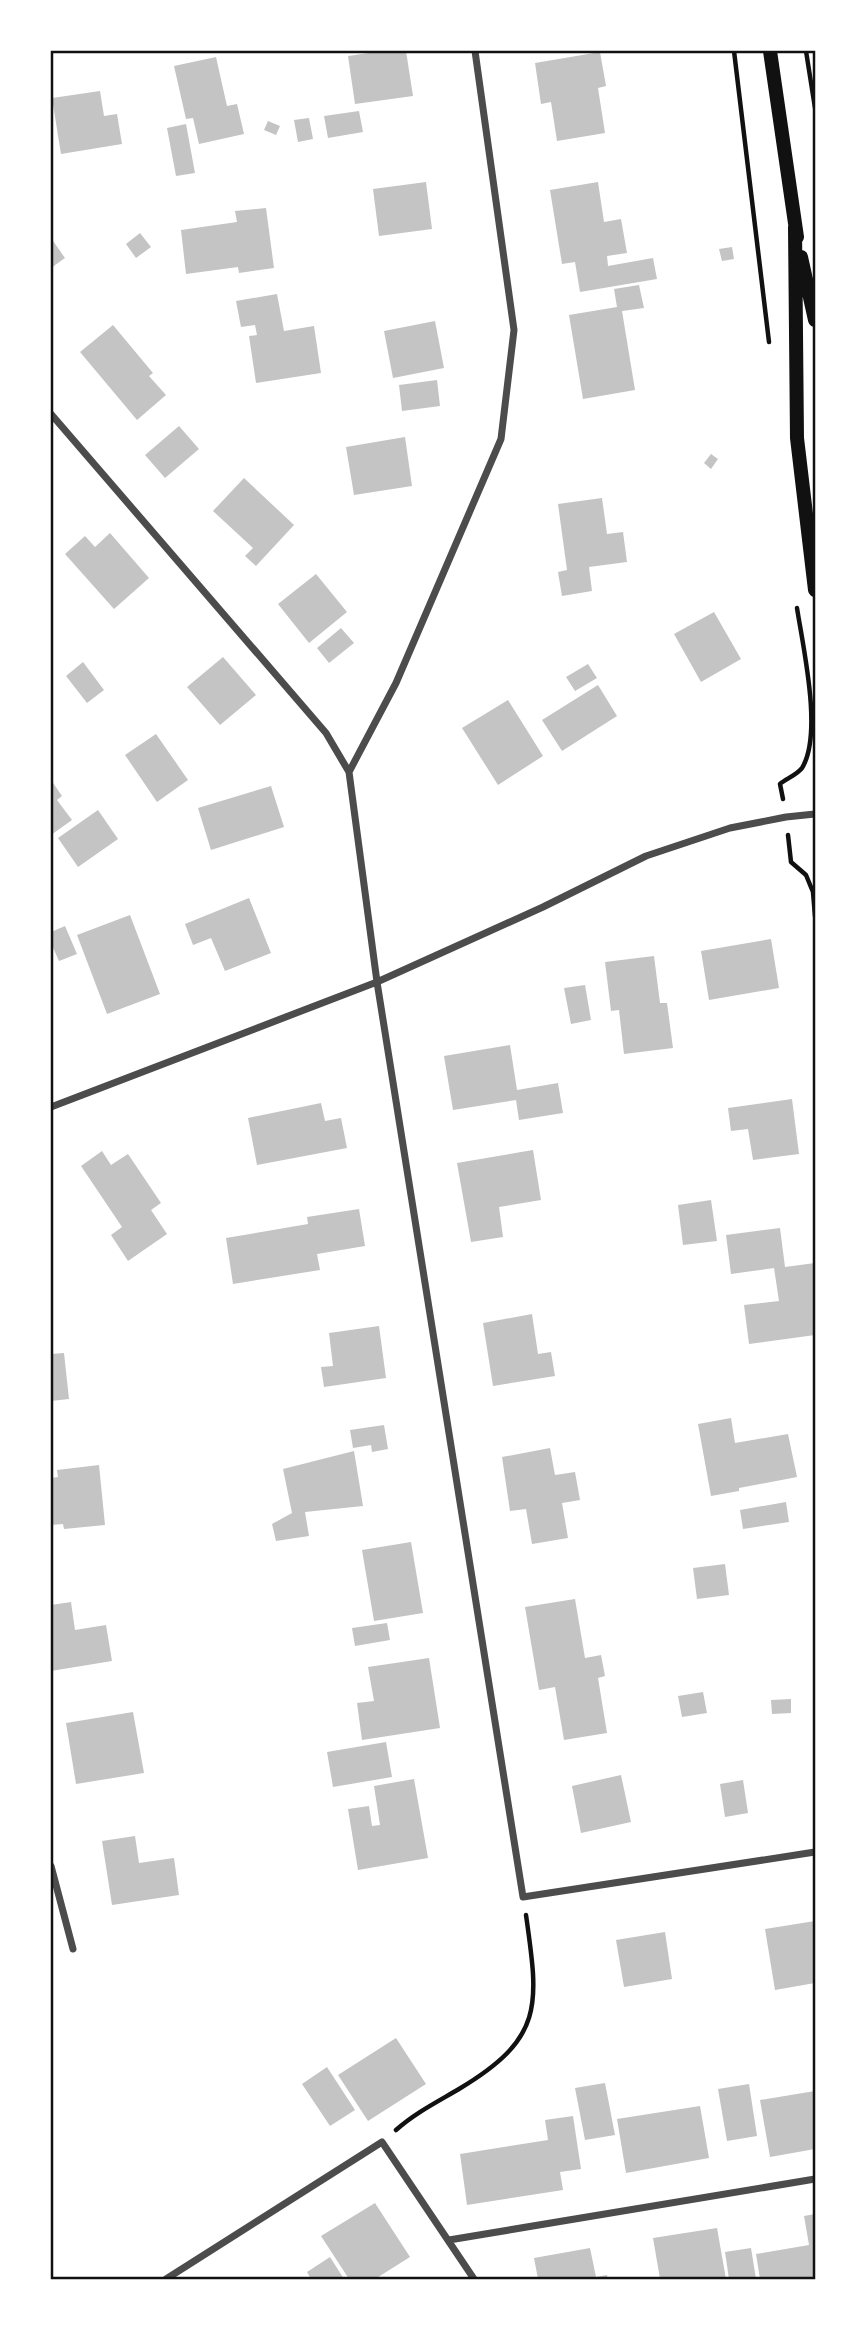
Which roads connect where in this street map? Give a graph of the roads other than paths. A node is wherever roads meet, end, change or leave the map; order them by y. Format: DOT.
graph roads {
  1 [pos="475,51"];
  2 [pos="770,51"];
  3 [pos="795,228"];
  4 [pos="815,320"];
  5 [pos="51,414"];
  6 [pos="815,590"];
  7 [pos="349,772"];
  8 [pos="815,814"];
  9 [pos="377,982"];
  10 [pos="51,1107"];
  11 [pos="815,1852"];
  12 [pos="51,1866"];
  13 [pos="73,1950"];
  14 [pos="815,2179"];
  15 [pos="449,2240"];
  16 [pos="166,2279"];
  17 [pos="474,2279"];
  1 -- 7 [label="street"];
  2 -- 3 [label="main road"];
  3 -- 4 [label="main road"];
  3 -- 6 [label="main road"];
  5 -- 7 [label="street"];
  7 -- 9 [label="street"];
  8 -- 9 [label="street"];
  9 -- 10 [label="street"];
  9 -- 11 [label="street"];
  12 -- 13 [label="street"];
  14 -- 15 [label="street"];
  15 -- 16 [label="street"];
  15 -- 17 [label="street"];
}
